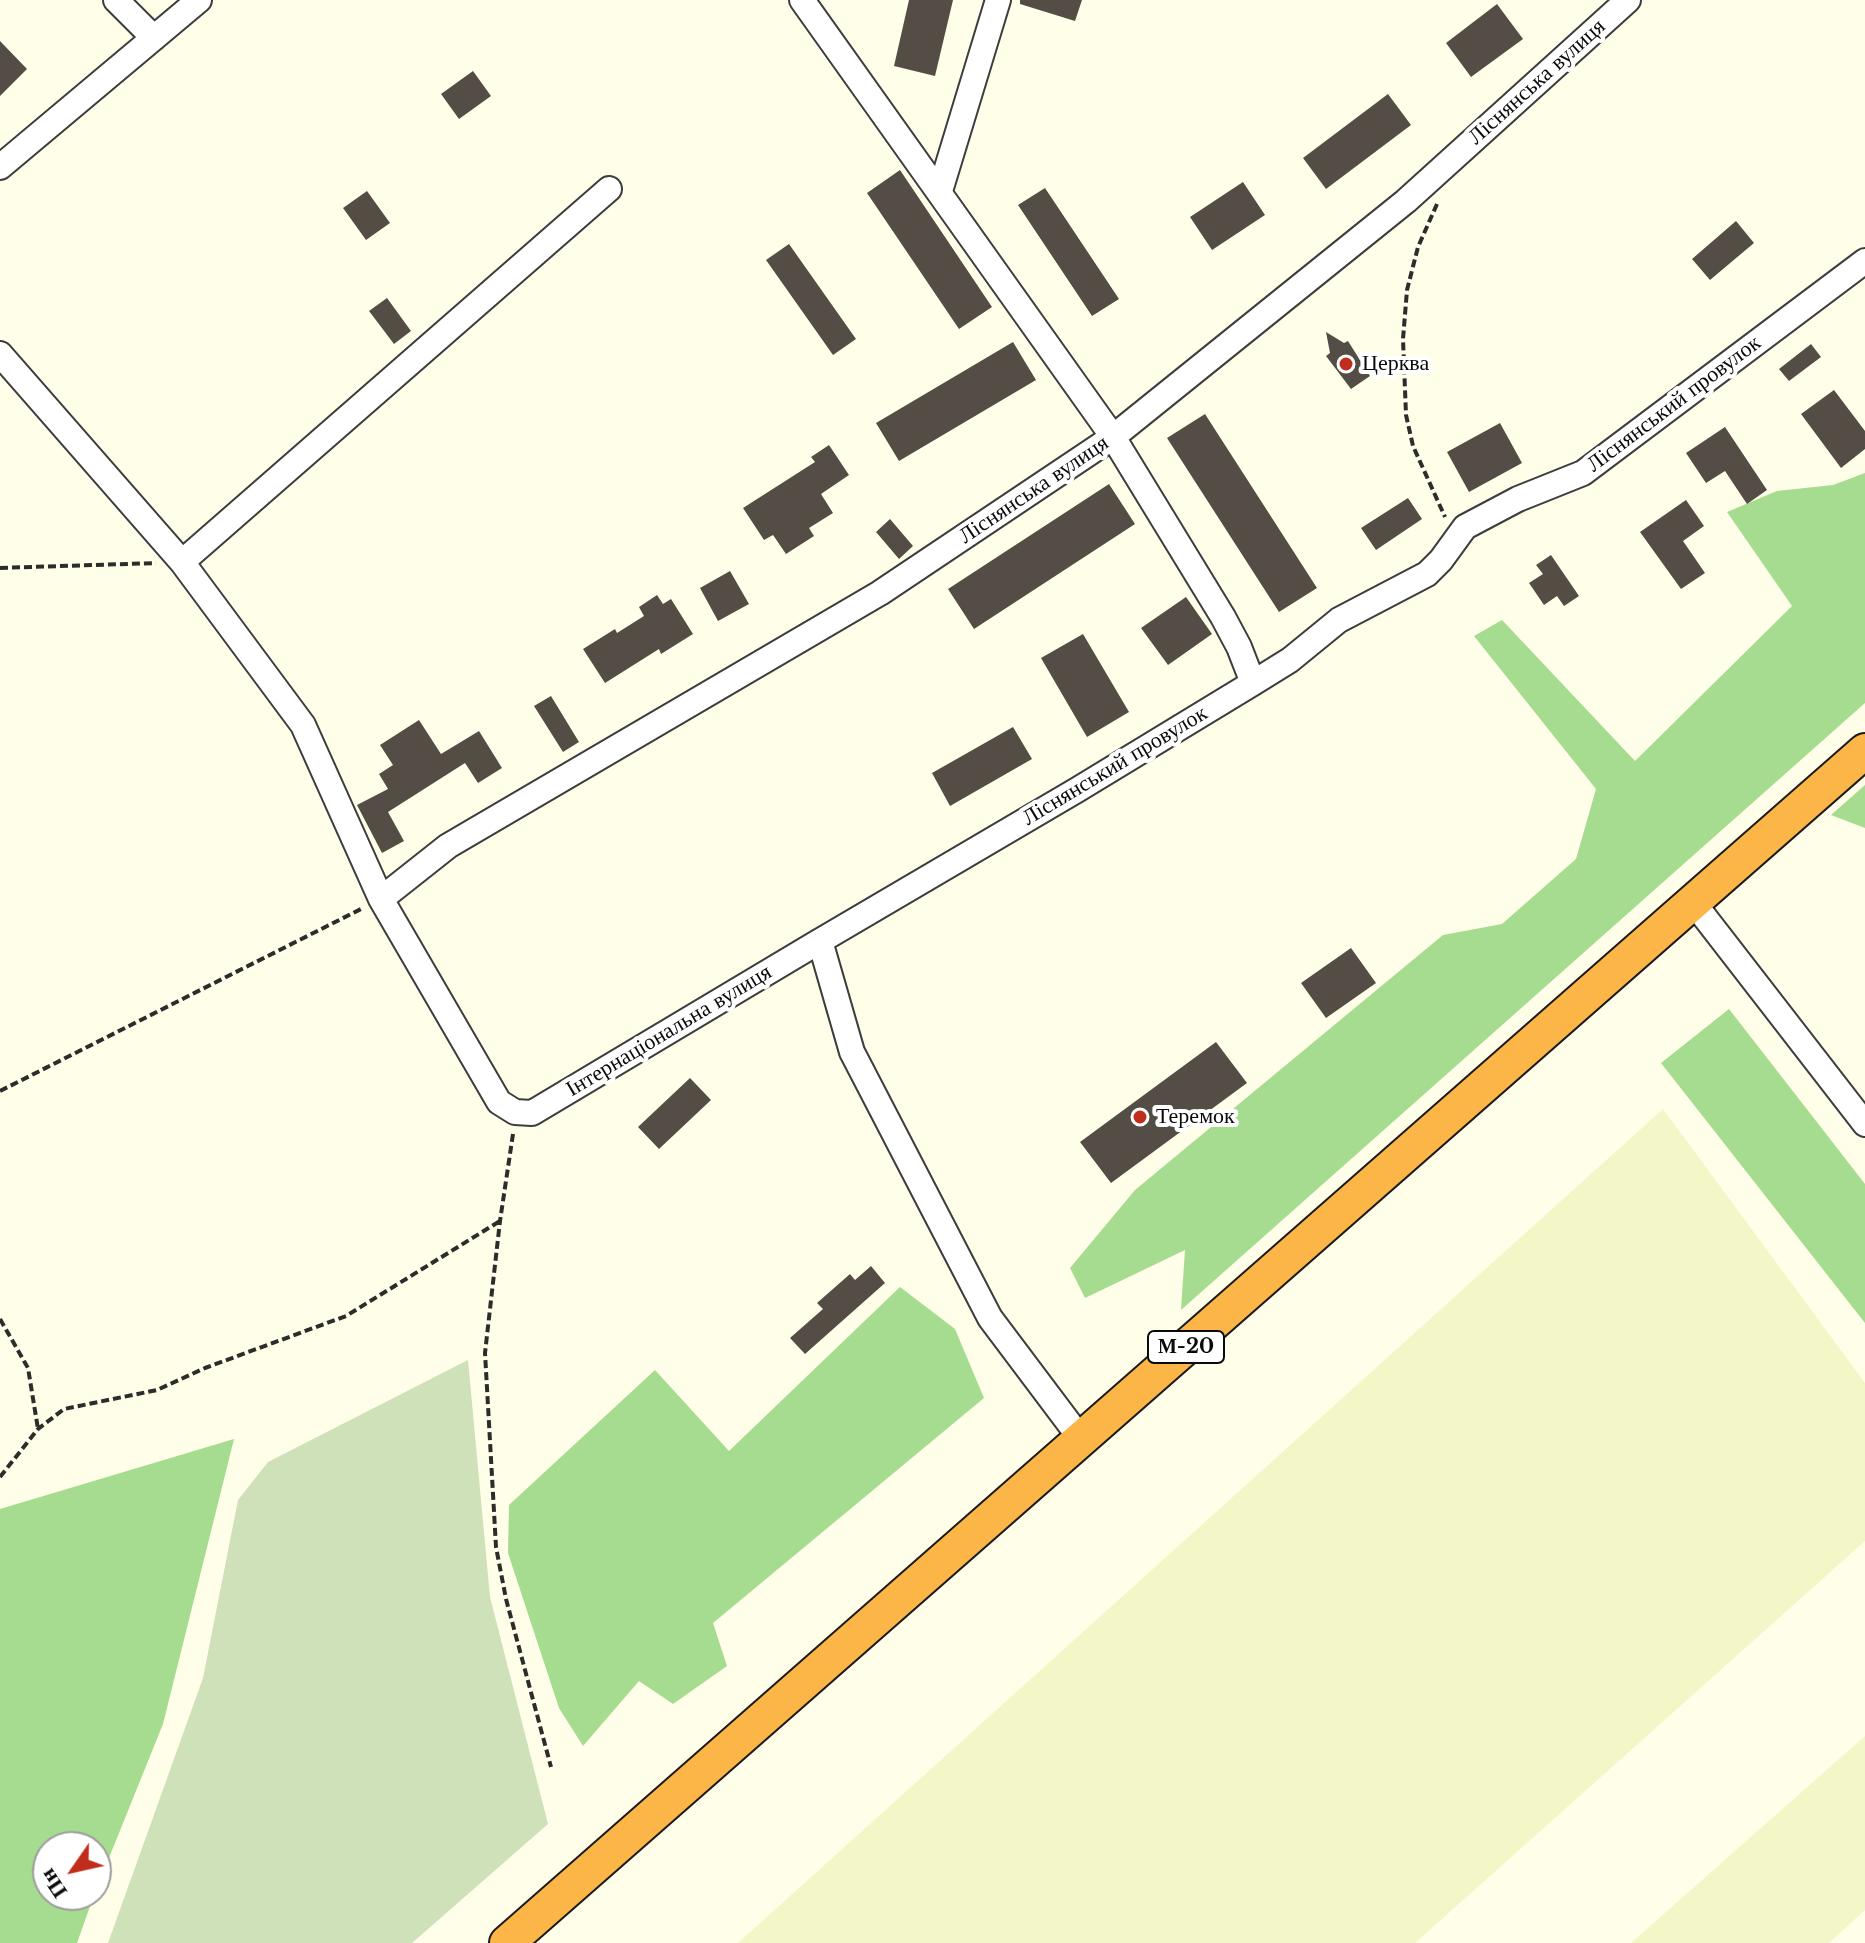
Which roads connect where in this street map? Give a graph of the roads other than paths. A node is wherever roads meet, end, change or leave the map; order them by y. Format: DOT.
graph roads {
  1 [pos="116,0"];
  2 [pos="199,0"];
  3 [pos="802,0"];
  4 [pos="998,0"];
  5 [pos="1628,0"];
  6 [pos="154,38"];
  7 [pos="0,167"];
  8 [pos="609,189"];
  9 [pos="940,191"];
  10 [pos="1865,261"];
  11 [pos="0,354"];
  12 [pos="1113,437"];
  13 [pos="182,562"];
  14 [pos="1253,683"];
  15 [pos="1865,751"];
  16 [pos="381,899"];
  17 [pos="1693,902"];
  18 [pos="820,941"];
  19 [pos="1865,1124"];
  20 [pos="1081,1439"];
  21 [pos="507,1943"];
  1 -- 6 [label="street"];
  2 -- 6 [label="street"];
  3 -- 9 [label="street"];
  4 -- 9 [label="street"];
  5 -- 12 [label="street, Ліснянська вулиця"];
  6 -- 7 [label="street"];
  8 -- 13 [label="street"];
  9 -- 12 [label="street"];
  10 -- 14 [label="street, Ліснянський провулок"];
  11 -- 13 [label="street"];
  12 -- 14 [label="street"];
  12 -- 16 [label="street, Ліснянська вулиця"];
  13 -- 16 [label="street"];
  14 -- 18 [label="street, Ліснянський провулок"];
  15 -- 17 [label="highway, М-20"];
  16 -- 18 [label="street, Інтернаціональна вулиця"];
  17 -- 19 [label="street"];
  17 -- 20 [label="highway, М-20"];
  18 -- 20 [label="street"];
  20 -- 21 [label="highway, М-20"];
}
